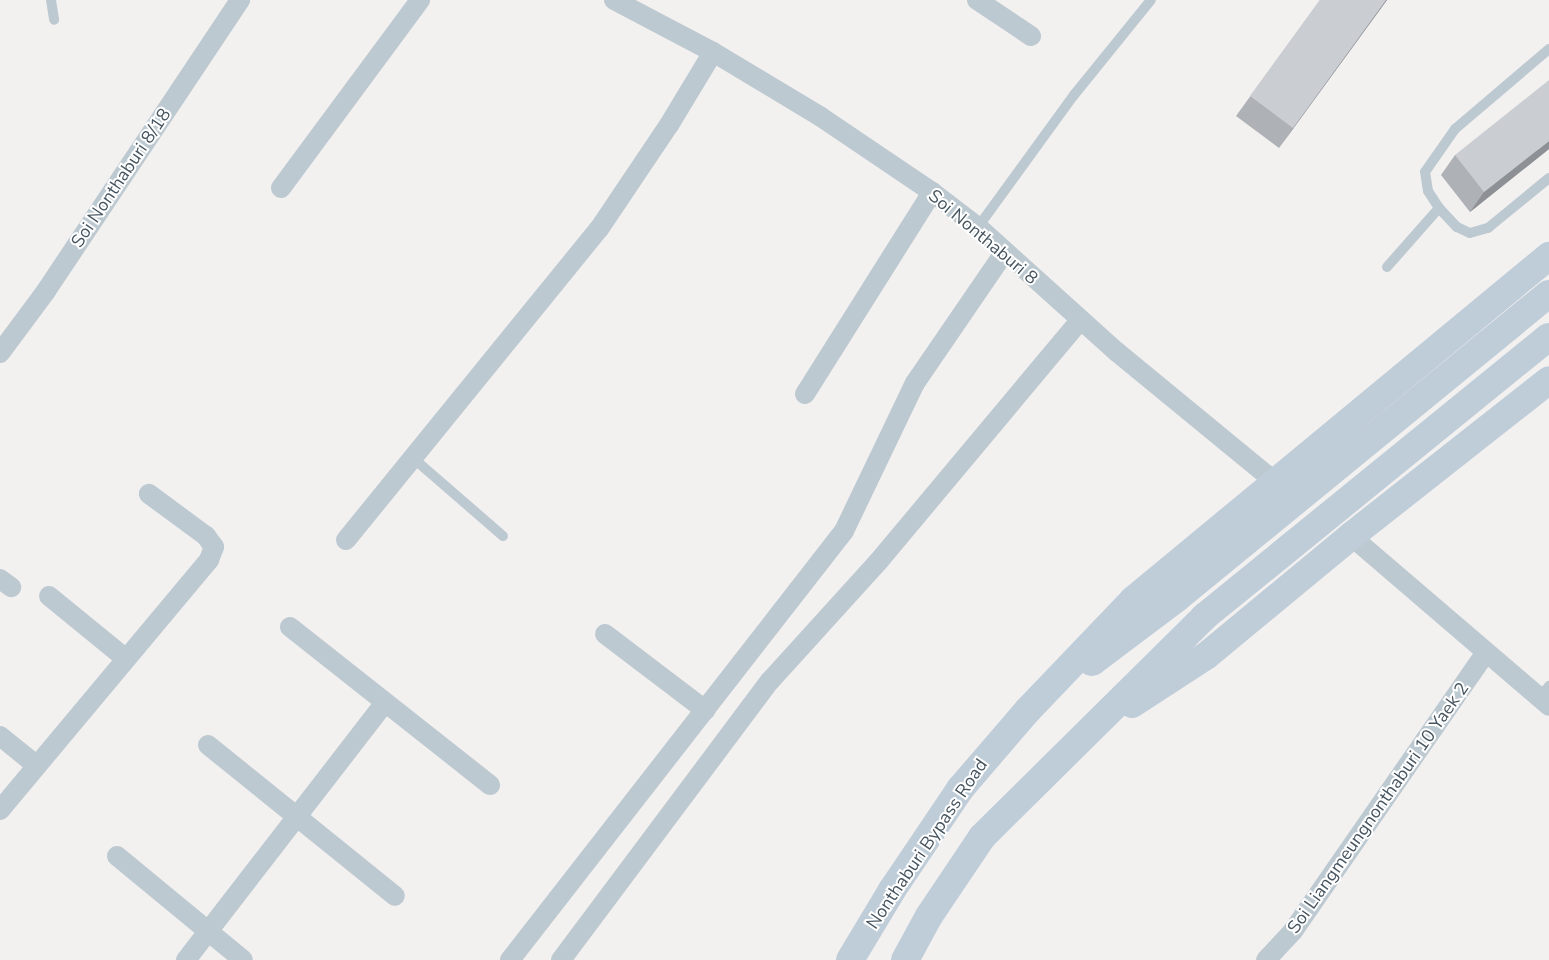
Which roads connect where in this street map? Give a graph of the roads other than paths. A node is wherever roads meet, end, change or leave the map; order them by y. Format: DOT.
graph roads {
  1 [pos="51,0"];
  2 [pos="240,0"];
  3 [pos="420,0"];
  4 [pos="615,0"];
  5 [pos="977,0"];
  6 [pos="1151,0"];
  7 [pos="1000,6"];
  8 [pos="54,20"];
  9 [pos="1031,36"];
  10 [pos="1549,49"];
  11 [pos="713,52"];
  12 [pos="1549,178"];
  13 [pos="281,188"];
  14 [pos="932,192"];
  15 [pos="1439,208"];
  16 [pos="978,227"];
  17 [pos="1004,253"];
  18 [pos="1549,256"];
  19 [pos="1387,267"];
  20 [pos="1549,294"];
  21 [pos="1080,320"];
  22 [pos="1549,337"];
  23 [pos="0,353"];
  24 [pos="1549,380"];
  25 [pos="805,394"];
  26 [pos="413,458"];
  27 [pos="1274,481"];
  28 [pos="149,494"];
  29 [pos="503,536"];
  30 [pos="1351,536"];
  31 [pos="346,540"];
  32 [pos="49,596"];
  33 [pos="290,627"];
  34 [pos="605,634"];
  35 [pos="1486,654"];
  36 [pos="126,658"];
  37 [pos="1546,697"];
  38 [pos="384,704"];
  39 [pos="705,710"];
  40 [pos="1028,710"];
  41 [pos="0,736"];
  42 [pos="1080,738"];
  43 [pos="208,745"];
  44 [pos="36,765"];
  45 [pos="490,785"];
  46 [pos="0,810"];
  47 [pos="297,815"];
  48 [pos="117,856"];
  49 [pos="395,896"];
  50 [pos="208,932"];
  51 [pos="186,960"];
  52 [pos="243,960"];
  53 [pos="510,960"];
  54 [pos="561,960"];
  55 [pos="850,960"];
  56 [pos="905,960"];
  57 [pos="1266,960"];
  1 -- 8 [label="lane"];
  2 -- 23 [label="street, Soi Nonthaburi 8/18"];
  3 -- 13 [label="street"];
  4 -- 11 [label="street, Soi Nonthaburi 8"];
  5 -- 7 [label="street"];
  6 -- 16 [label="lane"];
  7 -- 9 [label="street"];
  10 -- 15 [label="lane"];
  11 -- 14 [label="street, Soi Nonthaburi 8"];
  11 -- 26 [label="street"];
  12 -- 15 [label="lane"];
  14 -- 16 [label="street, Soi Nonthaburi 8"];
  14 -- 25 [label="street"];
  15 -- 19 [label="lane"];
  16 -- 17 [label="street, Soi Nonthaburi 8"];
  17 -- 21 [label="street, Soi Nonthaburi 8"];
  17 -- 39 [label="street"];
  18 -- 27 [label="main road"];
  20 -- 40 [label="main road"];
  21 -- 27 [label="street, Soi Nonthaburi 8"];
  21 -- 54 [label="street"];
  22 -- 42 [label="main road"];
  24 -- 30 [label="main road"];
  26 -- 29 [label="lane"];
  26 -- 31 [label="street"];
  27 -- 40 [label="main road"];
  28 -- 36 [label="street"];
  30 -- 35 [label="street"];
  30 -- 42 [label="main road"];
  32 -- 36 [label="street"];
  33 -- 38 [label="street"];
  34 -- 39 [label="street"];
  35 -- 37 [label="street"];
  35 -- 57 [label="street, Soi Liangmeungnonthaburi 10 Yaek 2"];
  36 -- 44 [label="street"];
  38 -- 45 [label="street"];
  38 -- 47 [label="street"];
  39 -- 53 [label="street"];
  40 -- 55 [label="main road, Nonthaburi Bypass Road"];
  41 -- 44 [label="street"];
  42 -- 56 [label="main road"];
  43 -- 47 [label="street"];
  44 -- 46 [label="street"];
  47 -- 49 [label="street"];
  47 -- 50 [label="street"];
  48 -- 50 [label="street"];
  50 -- 51 [label="street"];
  50 -- 52 [label="street"];
}
